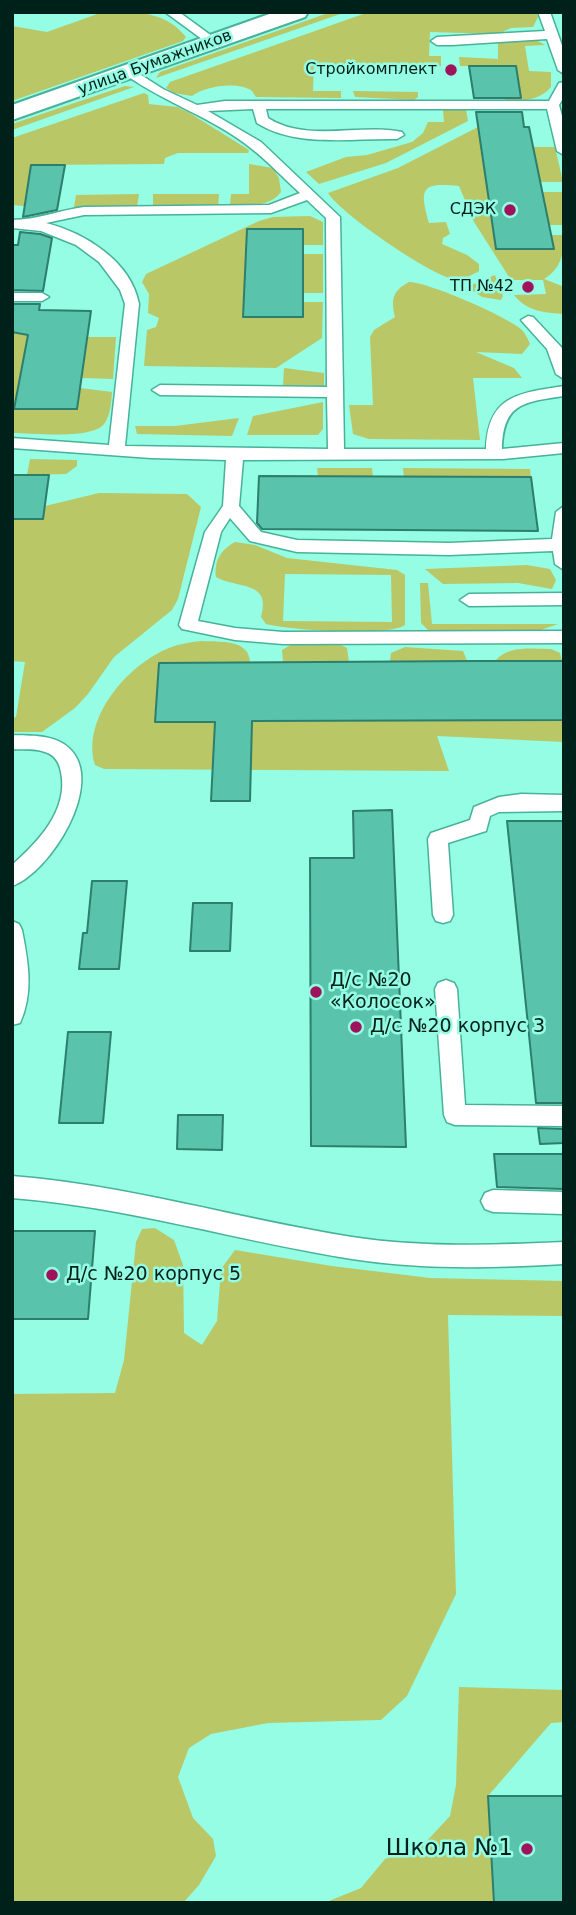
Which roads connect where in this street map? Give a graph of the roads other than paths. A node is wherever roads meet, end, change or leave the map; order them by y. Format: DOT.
graph roads {
  1 [pos="171,12"];
  2 [pos="298,12"];
  3 [pos="544,12"];
  4 [pos="552,35"];
  5 [pos="437,41"];
  6 [pos="214,42"];
  7 [pos="564,70"];
  8 [pos="130,72"];
  9 [pos="564,80"];
  10 [pos="563,86"];
  11 [pos="259,105"];
  12 [pos="553,105"];
  13 [pos="195,109"];
  14 [pos="12,113"];
  15 [pos="397,135"];
  16 [pos="564,151"];
  17 [pos="310,194"];
  18 [pos="31,223"];
  19 [pos="12,224"];
  20 [pos="12,297"];
  21 [pos="42,297"];
  22 [pos="528,320"];
  23 [pos="564,374"];
  24 [pos="160,390"];
  25 [pos="564,391"];
  26 [pos="335,392"];
  27 [pos="12,443"];
  28 [pos="564,448"];
  29 [pos="116,450"];
  30 [pos="494,454"];
  31 [pos="235,455"];
  32 [pos="336,455"];
  33 [pos="231,507"];
  34 [pos="564,512"];
  35 [pos="560,545"];
  36 [pos="564,565"];
  37 [pos="564,599"];
  38 [pos="469,600"];
  39 [pos="564,638"];
  40 [pos="12,742"];
  41 [pos="564,803"];
  42 [pos="12,878"];
  43 [pos="443,915"];
  44 [pos="12,930"];
  45 [pos="446,989"];
  46 [pos="12,1016"];
  47 [pos="564,1116"];
  48 [pos="12,1186"];
  49 [pos="493,1201"];
  50 [pos="564,1203"];
  51 [pos="564,1253"];
  1 -- 6 [label="lane"];
  2 -- 6 [label="street, улица Бумажников"];
  3 -- 4 [label="lane"];
  4 -- 5 [label="lane"];
  4 -- 7 [label="lane"];
  6 -- 8 [label="street, улица Бумажников"];
  8 -- 13 [label="lane"];
  8 -- 14 [label="street, улица Бумажников"];
  9 -- 10 [label="lane"];
  10 -- 12 [label="lane"];
  11 -- 12 [label="lane"];
  11 -- 13 [label="lane"];
  11 -- 15 [label="lane"];
  12 -- 16 [label="lane"];
  13 -- 17 [label="lane"];
  17 -- 18 [label="lane"];
  17 -- 26 [label="lane"];
  18 -- 19 [label="lane"];
  18 -- 29 [label="lane"];
  20 -- 21 [label="lane"];
  22 -- 23 [label="lane"];
  24 -- 26 [label="lane"];
  25 -- 30 [label="lane"];
  26 -- 32 [label="lane"];
  27 -- 29 [label="lane"];
  28 -- 30 [label="lane"];
  29 -- 31 [label="lane"];
  30 -- 32 [label="lane"];
  31 -- 32 [label="lane"];
  31 -- 33 [label="lane"];
  33 -- 35 [label="lane"];
  33 -- 39 [label="lane"];
  34 -- 35 [label="lane"];
  35 -- 36 [label="lane"];
  37 -- 38 [label="lane"];
  40 -- 42 [label="lane"];
  41 -- 43 [label="lane"];
  44 -- 46 [label="lane"];
  45 -- 47 [label="lane"];
  48 -- 51 [label="lane"];
  49 -- 50 [label="lane"];
}
